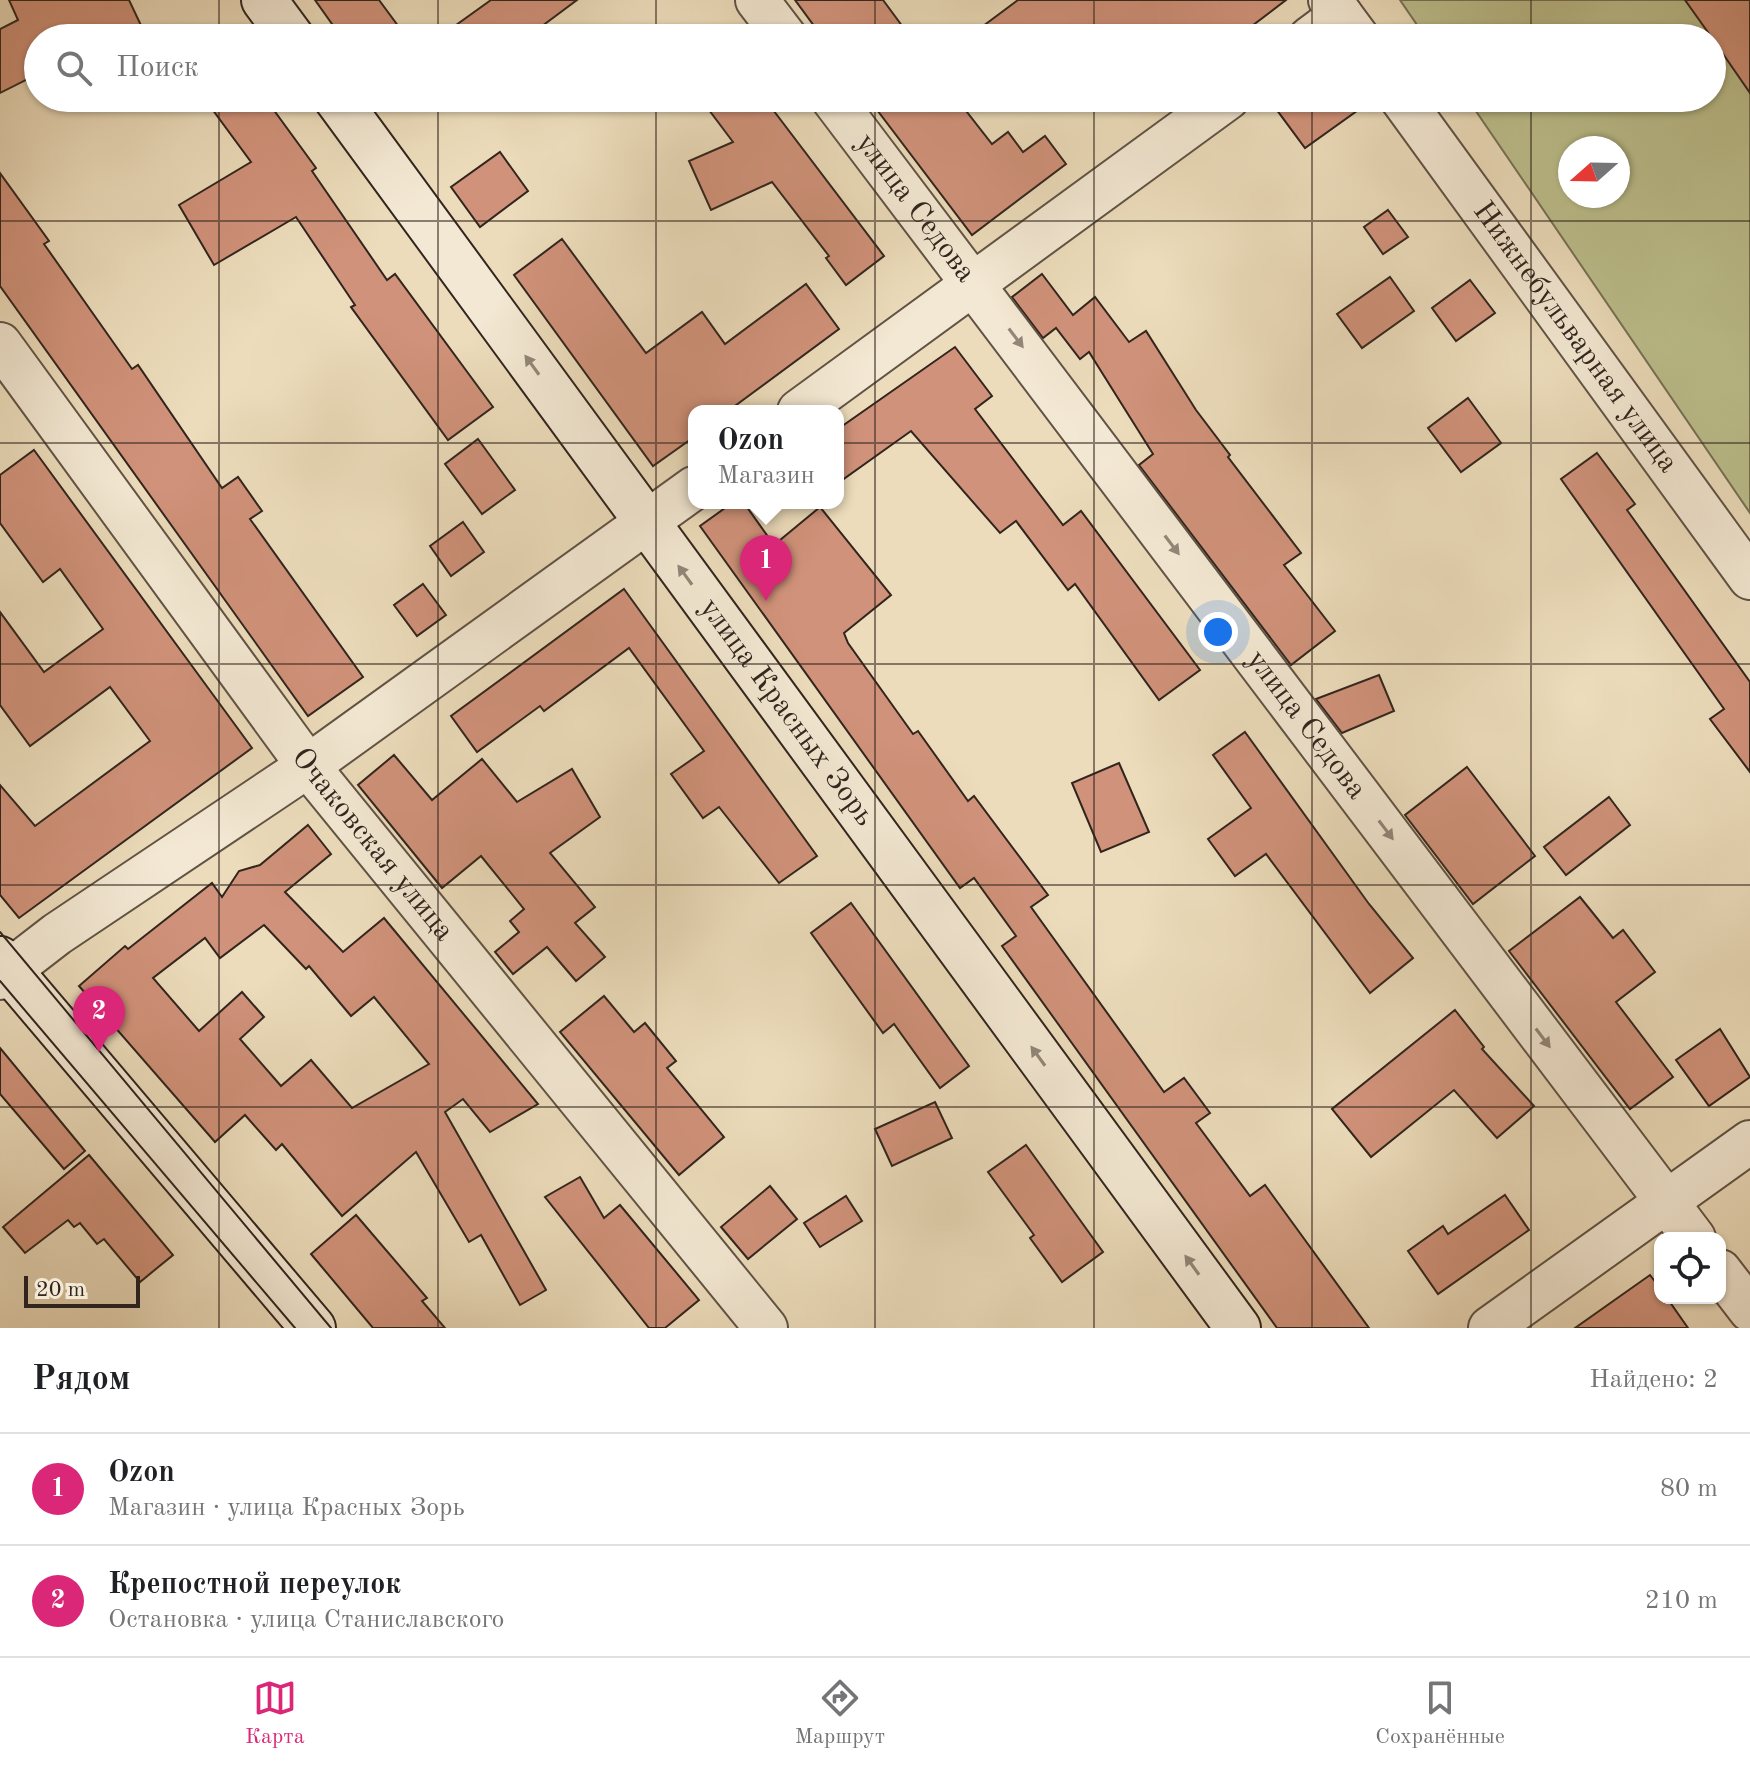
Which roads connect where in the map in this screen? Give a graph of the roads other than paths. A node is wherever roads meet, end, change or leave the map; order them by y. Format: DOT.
graph roads {
  1 [pos="264,0"];
  2 [pos="757,0"];
  3 [pos="282,24"];
  4 [pos="775,24"];
  5 [pos="346,112"];
  6 [pos="843,112"];
  7 [pos="1209,112"];
  8 [pos="1411,112"];
  9 [pos="975,283"];
  10 [pos="0,344"];
  11 [pos="807,405"];
  12 [pos="688,492"];
  13 [pos="647,522"];
  14 [pos="1750,578"];
  15 [pos="308,766"];
  16 [pos="3,969"];
  17 [pos="1750,1142"];
  18 [pos="1667,1202"];
  19 [pos="1690,1232"];
  20 [pos="1726,1279"];
  21 [pos="1750,1310"];
  22 [pos="313,1328"];
  23 [pos="766,1328"];
  24 [pos="1238,1328"];
  25 [pos="1490,1328"];
  1 -- 3 [label="street"];
  2 -- 4 [label="street"];
  13 -- 5 [label="street, улица Красных Зорь, one-way"];
  6 -- 9 [label="street, улица Седова"];
  7 -- 9 [label="street"];
  8 -- 14 [label="street, Нижнебульварная улица"];
  9 -- 11 [label="street"];
  9 -- 18 [label="street, улица Седова, one-way"];
  10 -- 15 [label="street, Очаковская улица"];
  12 -- 13 [label="street"];
  13 -- 15 [label="street"];
  24 -- 13 [label="street, улица Красных Зорь, one-way"];
  15 -- 16 [label="street"];
  15 -- 23 [label="street, Очаковская улица"];
  16 -- 22 [label="street"];
  17 -- 18 [label="street"];
  18 -- 19 [label="street, улица Седова"];
  18 -- 25 [label="street"];
  20 -- 21 [label="street"];
}
